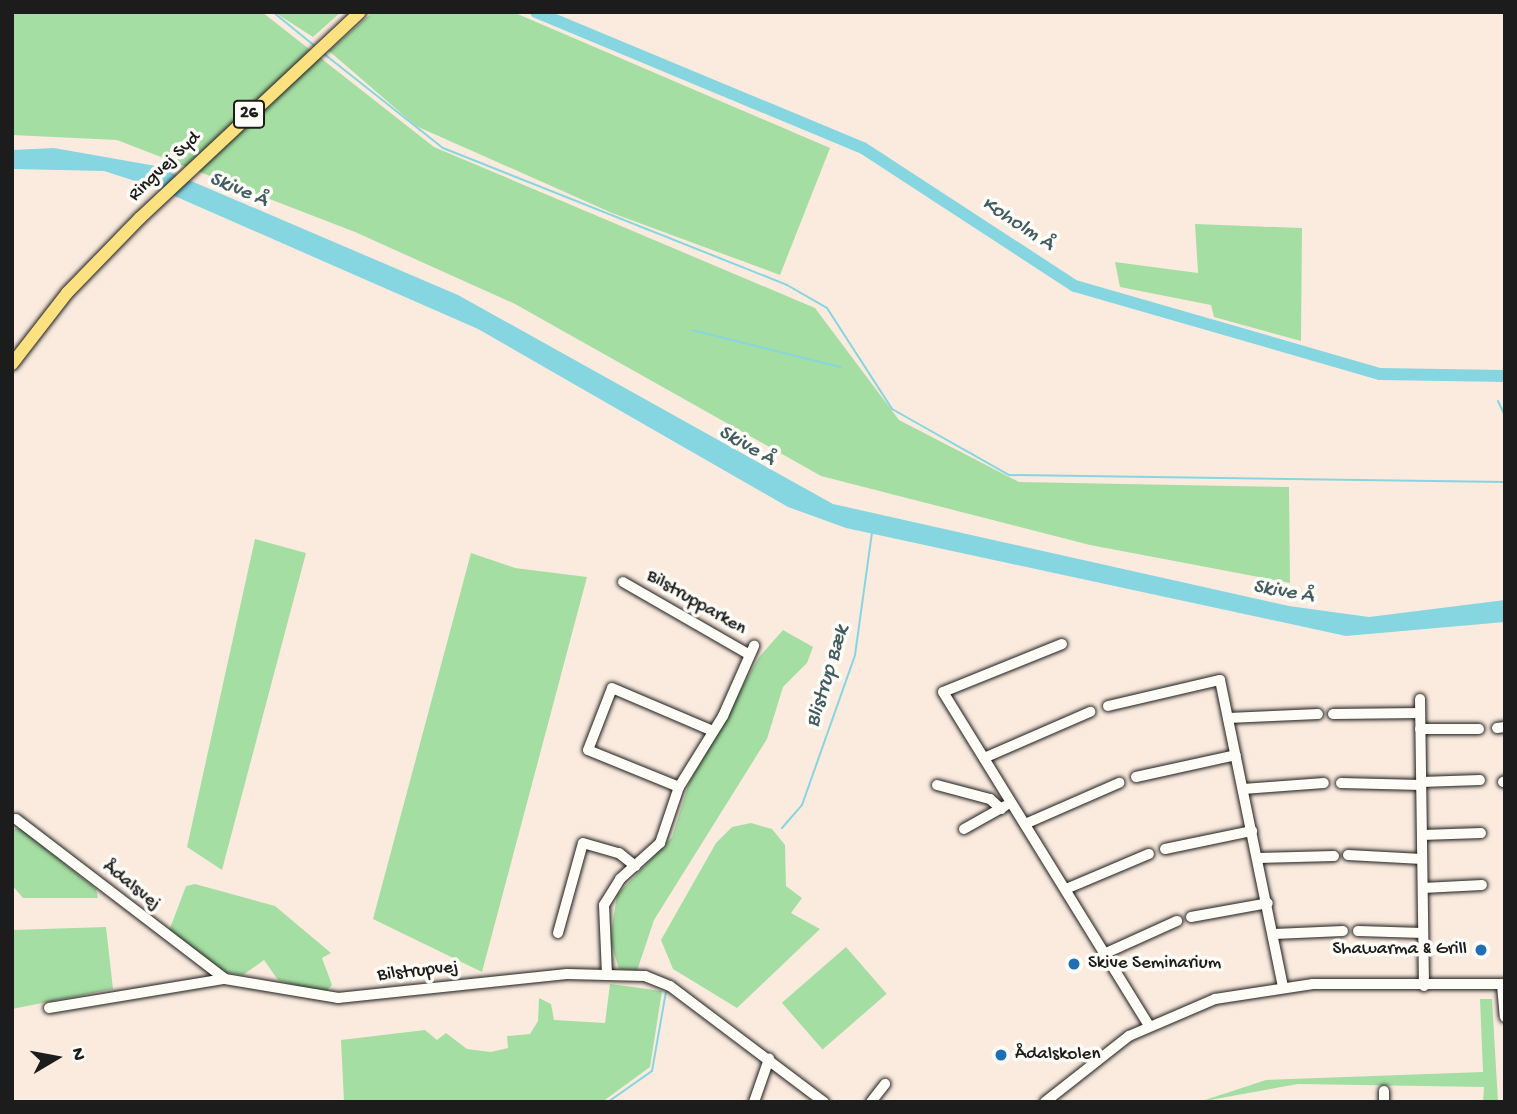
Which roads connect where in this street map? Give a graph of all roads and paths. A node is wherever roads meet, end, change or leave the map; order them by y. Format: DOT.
graph roads {
  1 [pos="360,12"];
  2 [pos="12,364"];
  3 [pos="623,582"];
  4 [pos="1062,644"];
  5 [pos="1420,699"];
  6 [pos="1108,706"];
  7 [pos="1090,712"];
  8 [pos="1420,713"];
  9 [pos="1318,714"];
  10 [pos="1333,714"];
  11 [pos="1228,718"];
  12 [pos="1420,729"];
  13 [pos="1479,729"];
  14 [pos="713,731"];
  15 [pos="1236,755"];
  16 [pos="984,758"];
  17 [pos="1136,777"];
  18 [pos="1480,780"];
  19 [pos="1119,783"];
  20 [pos="1324,783"];
  21 [pos="1340,783"];
  22 [pos="1421,784"];
  23 [pos="937,785"];
  24 [pos="679,787"];
  25 [pos="1243,789"];
  26 [pos="1012,802"];
  27 [pos="1001,809"];
  28 [pos="16,819"];
  29 [pos="1025,824"];
  30 [pos="964,829"];
  31 [pos="1252,831"];
  32 [pos="1481,832"];
  33 [pos="1422,835"];
  34 [pos="1165,849"];
  35 [pos="1149,854"];
  36 [pos="1348,855"];
  37 [pos="1334,856"];
  38 [pos="1258,858"];
  39 [pos="1422,859"];
  40 [pos="635,866"];
  41 [pos="1482,885"];
  42 [pos="1423,888"];
  43 [pos="1066,889"];
  44 [pos="1268,903"];
  45 [pos="1191,917"];
  46 [pos="1177,922"];
  47 [pos="1343,931"];
  48 [pos="1358,931"];
  49 [pos="558,933"];
  50 [pos="1423,933"];
  51 [pos="1274,934"];
  52 [pos="1106,953"];
  53 [pos="607,974"];
  54 [pos="225,979"];
  55 [pos="1504,984"];
  56 [pos="1424,985"];
  57 [pos="1283,986"];
  58 [pos="49,1008"];
  59 [pos="1505,1017"];
  60 [pos="1149,1025"];
  61 [pos="769,1059"];
  62 [pos="885,1084"];
  63 [pos="754,1102"];
  64 [pos="824,1102"];
  65 [pos="871,1102"];
  66 [pos="1045,1102"];
  1 -- 2 [label="main road, Ringvej Syd / 26"];
  3 -- 14 [label="street, Bilstrupparken"];
  4 -- 16 [label="street"];
  5 -- 8 [label="street"];
  6 -- 11 [label="street"];
  7 -- 16 [label="street"];
  8 -- 10 [label="street"];
  8 -- 12 [label="street"];
  9 -- 11 [label="street"];
  11 -- 15 [label="street"];
  12 -- 13 [label="street"];
  12 -- 22 [label="street"];
  14 -- 24 [label="street, Bilstrupparken"];
  14 -- 24 [label="street"];
  15 -- 17 [label="street"];
  15 -- 25 [label="street"];
  16 -- 26 [label="street"];
  18 -- 22 [label="street"];
  19 -- 29 [label="street"];
  20 -- 25 [label="street"];
  21 -- 22 [label="street"];
  22 -- 33 [label="street"];
  23 -- 27 [label="street"];
  24 -- 40 [label="street, Bilstrupparken"];
  25 -- 31 [label="street"];
  26 -- 27 [label="street"];
  26 -- 29 [label="street"];
  27 -- 30 [label="street"];
  28 -- 54 [label="street, Ådalsvej"];
  29 -- 43 [label="street"];
  31 -- 34 [label="street"];
  31 -- 38 [label="street"];
  32 -- 33 [label="street"];
  33 -- 39 [label="street"];
  35 -- 43 [label="street"];
  36 -- 39 [label="street"];
  37 -- 38 [label="street"];
  38 -- 44 [label="street"];
  39 -- 42 [label="street"];
  40 -- 49 [label="street"];
  40 -- 53 [label="street, Bilstrupparken"];
  41 -- 42 [label="street"];
  42 -- 50 [label="street"];
  43 -- 52 [label="street"];
  44 -- 45 [label="street"];
  44 -- 51 [label="street"];
  46 -- 52 [label="street"];
  47 -- 51 [label="street"];
  48 -- 50 [label="street"];
  50 -- 56 [label="street"];
  51 -- 57 [label="street"];
  52 -- 60 [label="street"];
  53 -- 54 [label="street, Bilstrupvej"];
  53 -- 61 [label="street, Bilstrupvej"];
  54 -- 58 [label="street, Bilstrupvej"];
  55 -- 56 [label="street"];
  55 -- 59 [label="street"];
  56 -- 57 [label="street"];
  57 -- 60 [label="street"];
  60 -- 66 [label="street"];
  61 -- 63 [label="street"];
  61 -- 64 [label="street, Bilstrupvej"];
  62 -- 65 [label="street"];
}
